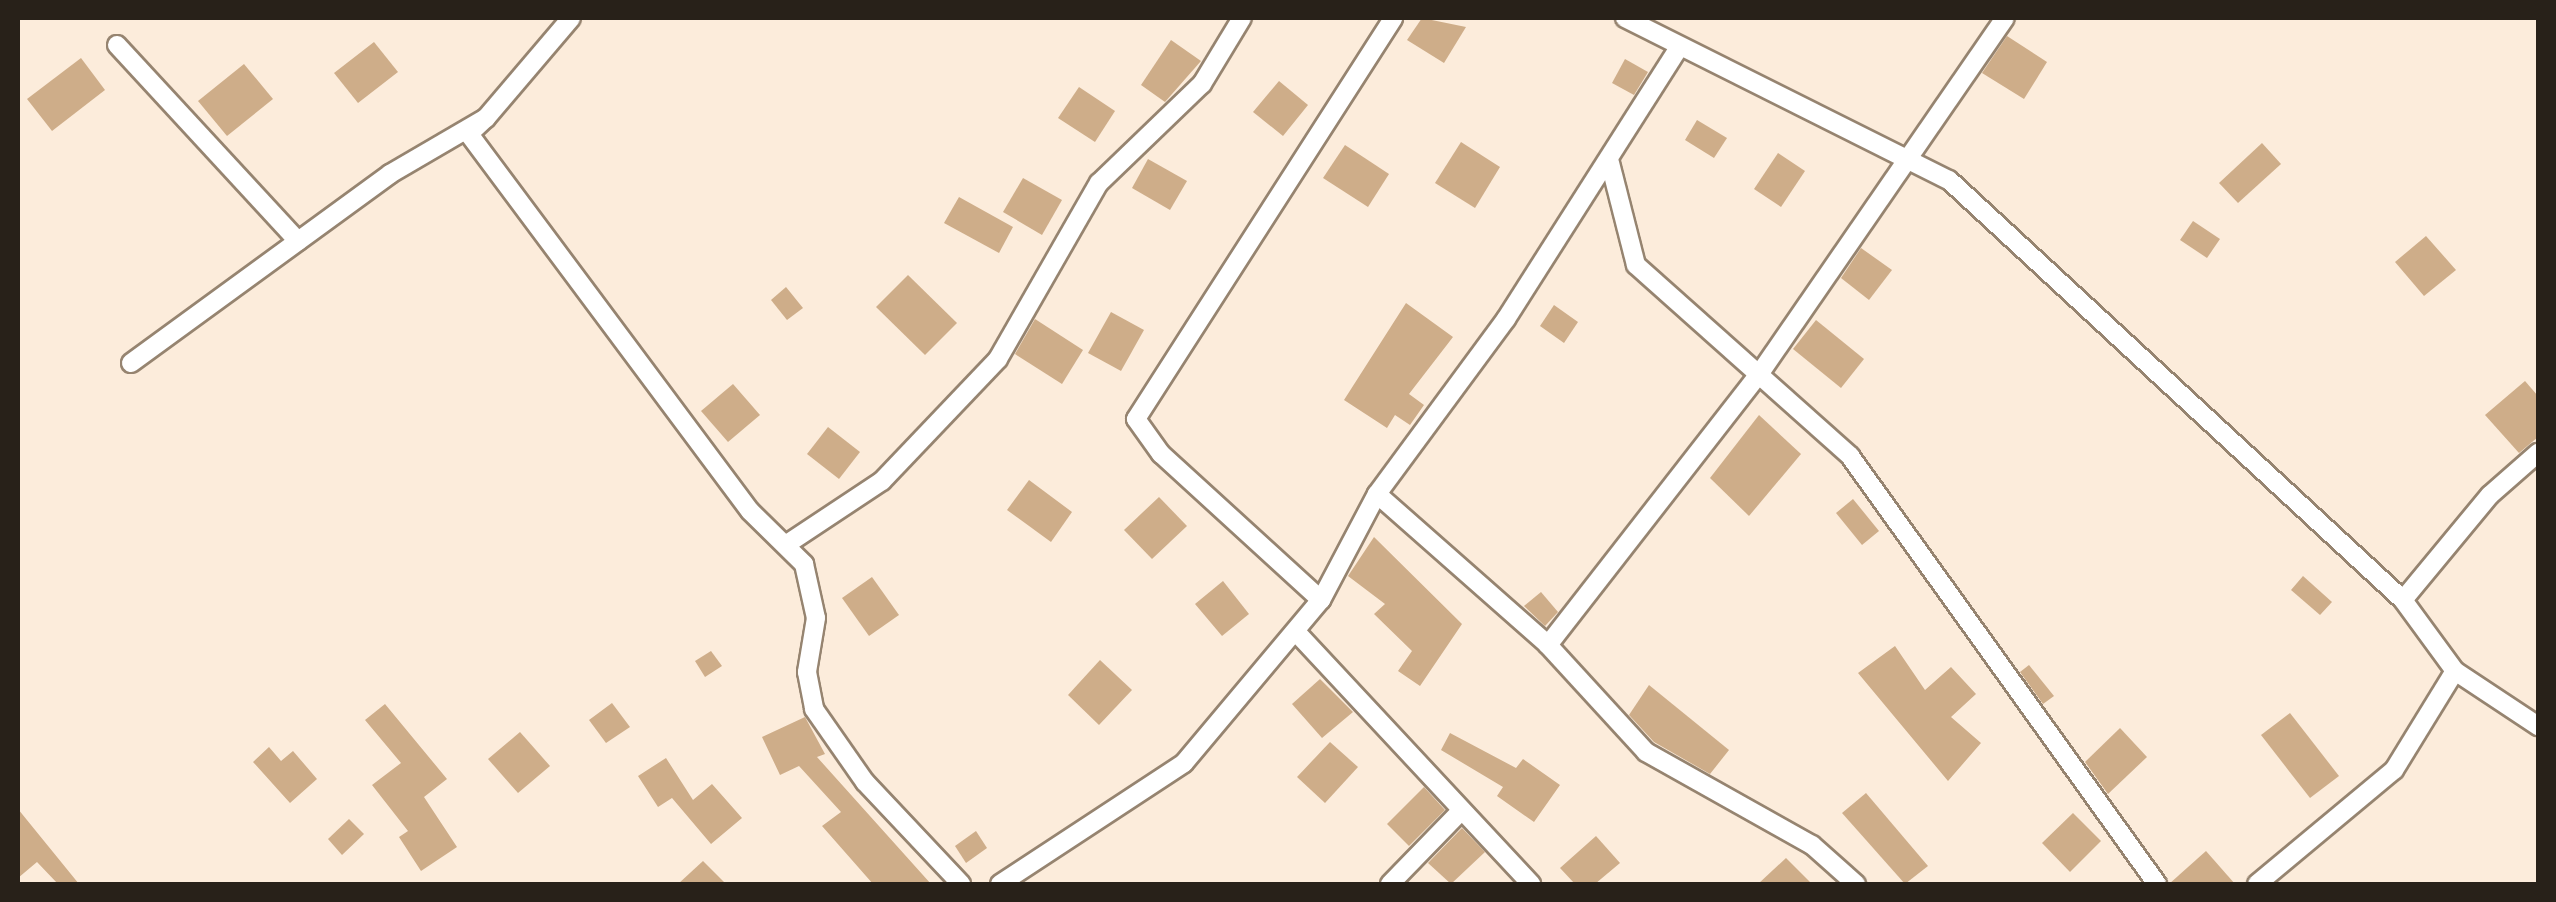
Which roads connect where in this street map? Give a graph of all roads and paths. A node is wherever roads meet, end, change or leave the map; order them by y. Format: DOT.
graph roads {
  1 [pos="571,18"];
  2 [pos="1242,18"];
  3 [pos="1393,18"];
  4 [pos="1625,18"];
  5 [pos="2005,18"];
  6 [pos="116,45"];
  7 [pos="1680,47"];
  8 [pos="486,118"];
  9 [pos="1906,153"];
  10 [pos="1610,163"];
  11 [pos="298,241"];
  12 [pos="131,363"];
  13 [pos="1760,373"];
  14 [pos="2538,453"];
  15 [pos="1377,494"];
  16 [pos="788,544"];
  17 [pos="1321,600"];
  18 [pos="2403,600"];
  19 [pos="1298,634"];
  20 [pos="1548,645"];
  21 [pos="2454,671"];
  22 [pos="2536,720"];
  23 [pos="1460,812"];
  24 [pos="961,884"];
  25 [pos="1000,884"];
  26 [pos="1390,884"];
  27 [pos="1531,884"];
  28 [pos="1856,884"];
  29 [pos="2157,884"];
  30 [pos="2257,884"];
  1 -- 8 [label="street"];
  2 -- 16 [label="street"];
  3 -- 17 [label="street"];
  4 -- 7 [label="street"];
  5 -- 9 [label="street"];
  6 -- 11 [label="street"];
  7 -- 9 [label="street"];
  7 -- 10 [label="street"];
  8 -- 11 [label="street"];
  8 -- 16 [label="street"];
  9 -- 13 [label="street"];
  9 -- 18 [label="street"];
  10 -- 13 [label="street"];
  10 -- 15 [label="street"];
  11 -- 12 [label="street"];
  13 -- 20 [label="street"];
  13 -- 29 [label="street"];
  14 -- 18 [label="street"];
  15 -- 17 [label="street"];
  15 -- 20 [label="street"];
  16 -- 24 [label="street"];
  17 -- 19 [label="street"];
  18 -- 21 [label="street"];
  19 -- 23 [label="street"];
  19 -- 25 [label="street"];
  20 -- 28 [label="street"];
  21 -- 22 [label="street"];
  21 -- 30 [label="street"];
  23 -- 26 [label="street"];
  23 -- 27 [label="street"];
}
